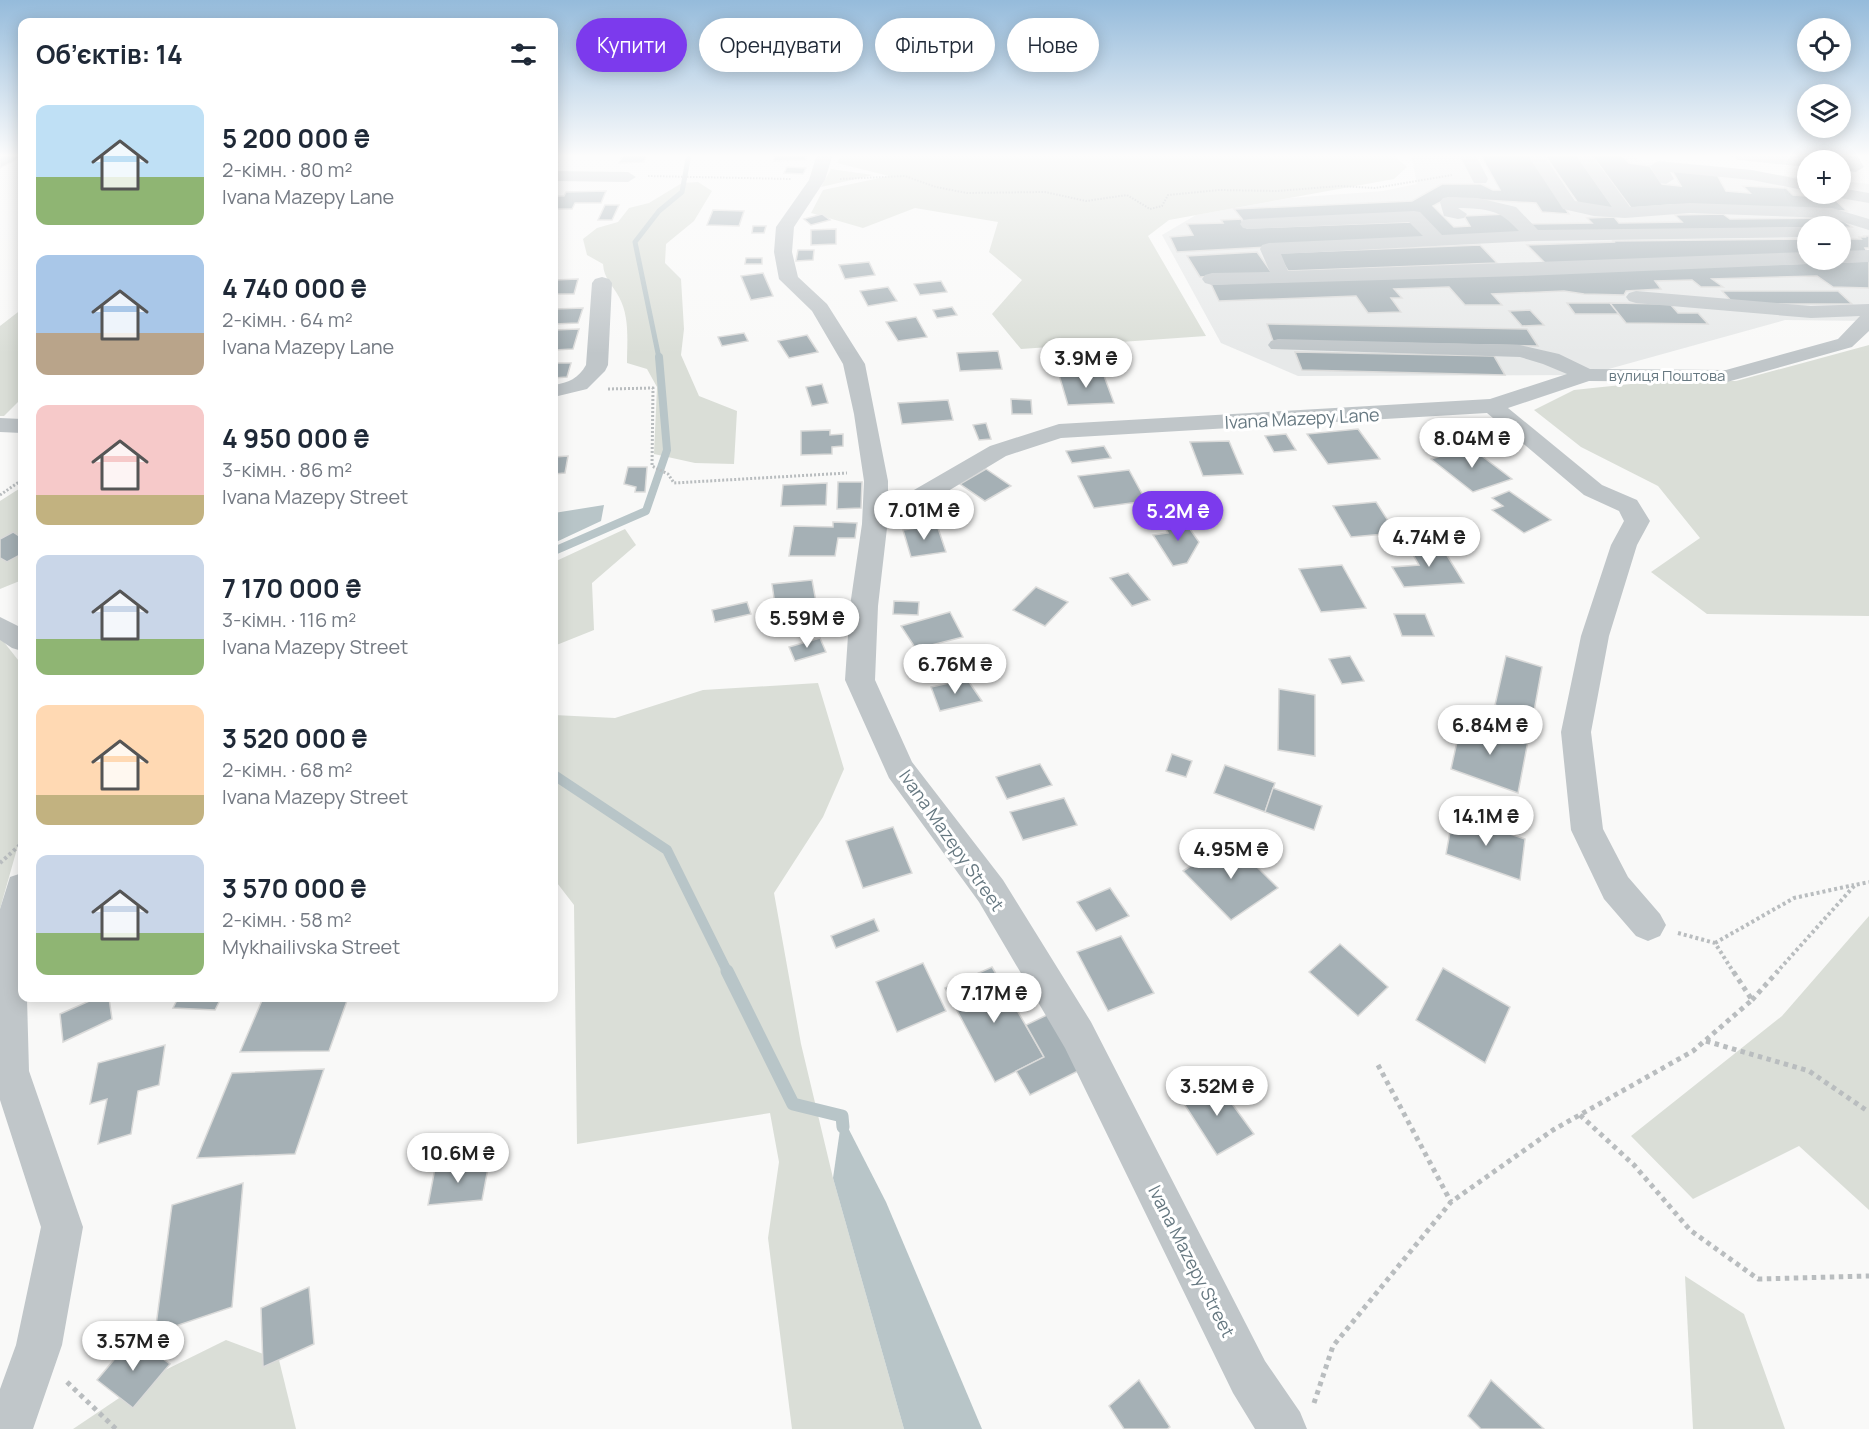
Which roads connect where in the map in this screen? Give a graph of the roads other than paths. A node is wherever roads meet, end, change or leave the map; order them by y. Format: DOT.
graph roads {
  1 [pos="790,221"];
  2 [pos="1317,221"];
  3 [pos="1419,221"];
  4 [pos="1519,221"];
  5 [pos="1249,224"];
  6 [pos="1869,231"];
  7 [pos="1797,232"];
  8 [pos="1851,232"];
  9 [pos="1533,236"];
  10 [pos="1497,238"];
  11 [pos="1439,242"];
  12 [pos="1869,256"];
  13 [pos="1851,257"];
  14 [pos="1797,258"];
  15 [pos="1522,270"];
  16 [pos="1281,276"];
  17 [pos="1212,279"];
  18 [pos="602,283"];
  19 [pos="1636,297"];
  20 [pos="1869,310"];
  21 [pos="1869,319"];
  22 [pos="1278,345"];
  23 [pos="1587,375"];
  24 [pos="561,390"];
  25 [pos="1492,406"];
  26 [pos="0,425"];
  27 [pos="18,426"];
  28 [pos="875,524"];
  29 [pos="0,627"];
  30 [pos="18,638"];
  31 [pos="18,907"];
  32 [pos="1648,925"];
  33 [pos="9,1429"];
  34 [pos="1283,1429"];
  1 -- 28 [label="street, Ivana Mazepy Street"];
  2 -- 5 [label="street"];
  3 -- 11 [label="street"];
  4 -- 9 [label="street"];
  6 -- 8 [label="street"];
  7 -- 9 [label="street"];
  9 -- 10 [label="street"];
  10 -- 11 [label="street"];
  10 -- 15 [label="street"];
  11 -- 16 [label="street"];
  12 -- 13 [label="street"];
  14 -- 15 [label="street"];
  15 -- 16 [label="street"];
  16 -- 17 [label="street"];
  18 -- 24 [label="street"];
  19 -- 20 [label="street"];
  21 -- 23 [label="street, вулиця Поштова"];
  22 -- 23 [label="street"];
  23 -- 25 [label="street, вулиця Поштова"];
  25 -- 28 [label="street, Ivana Mazepy Lane"];
  25 -- 32 [label="street"];
  26 -- 27 [label="street"];
  28 -- 34 [label="street, Ivana Mazepy Street"];
  29 -- 30 [label="street"];
  31 -- 33 [label="street"];
}
